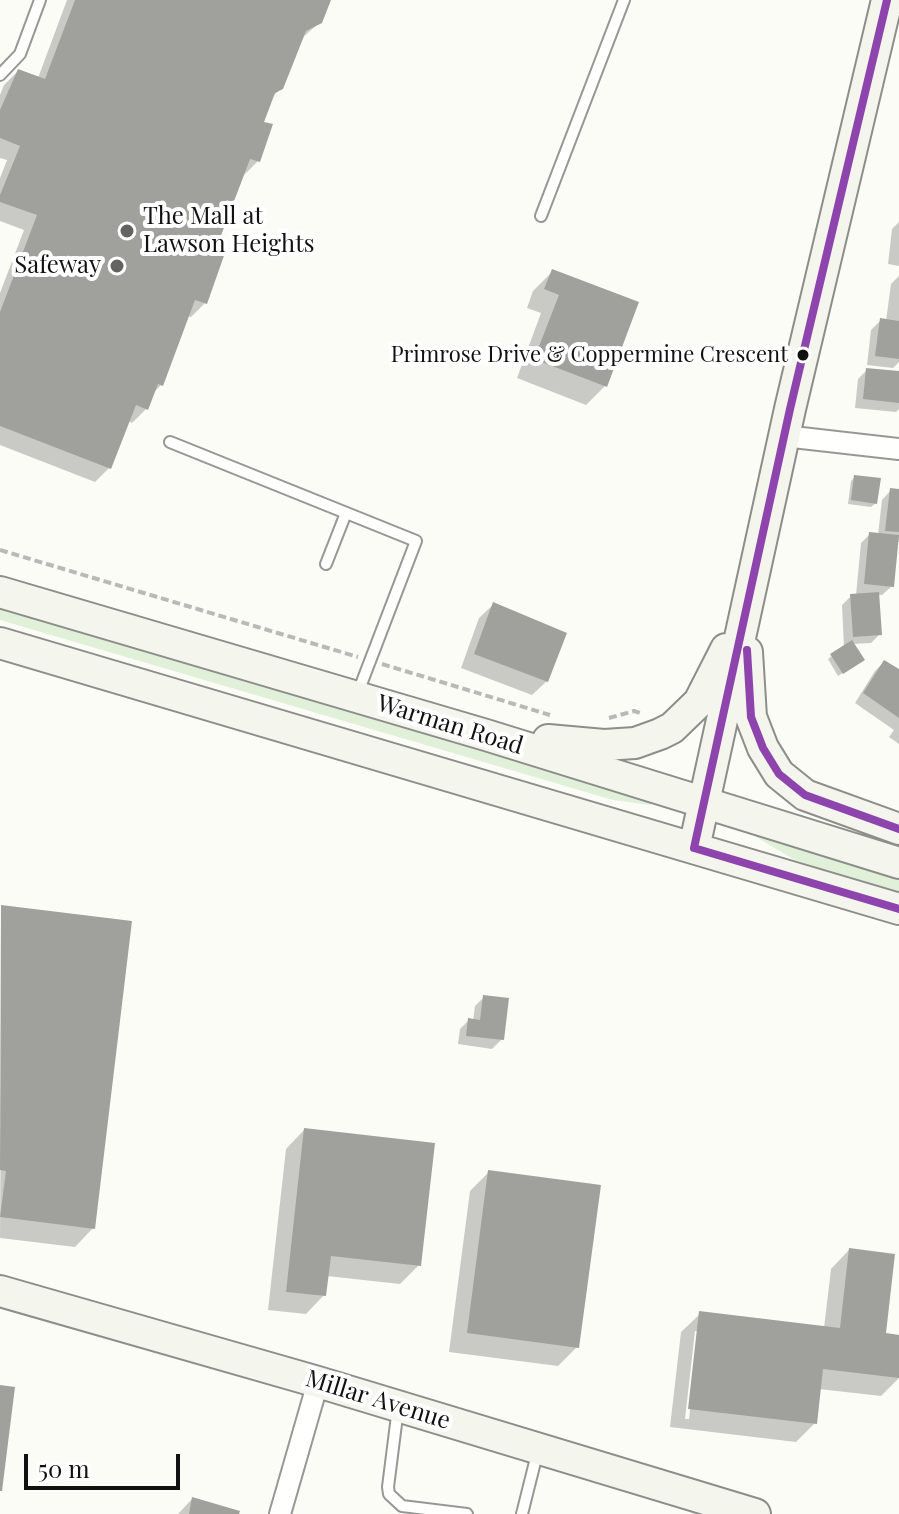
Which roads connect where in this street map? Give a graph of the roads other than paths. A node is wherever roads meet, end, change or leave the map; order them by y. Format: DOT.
graph roads {
  1 [pos="40,0"];
  2 [pos="624,0"];
  3 [pos="887,0"];
  4 [pos="0,75"];
  5 [pos="541,216"];
  6 [pos="784,436"];
  7 [pos="170,442"];
  8 [pos="899,449"];
  9 [pos="346,513"];
  10 [pos="326,564"];
  11 [pos="0,592"];
  12 [pos="744,616"];
  13 [pos="0,643"];
  14 [pos="357,697"];
  15 [pos="486,735"];
  16 [pos="705,801"];
  17 [pos="899,829"];
  18 [pos="694,848"];
  19 [pos="899,863"];
  20 [pos="899,909"];
  21 [pos="0,1291"];
  22 [pos="318,1382"];
  23 [pos="398,1406"];
  24 [pos="538,1449"];
  25 [pos="280,1514"];
  26 [pos="467,1514"];
  27 [pos="522,1514"];
  28 [pos="755,1514"];
  1 -- 4 [label="lane"];
  2 -- 5 [label="lane"];
  3 -- 6 [label="main road"];
  6 -- 8 [label="street"];
  6 -- 12 [label="main road"];
  7 -- 9 [label="lane"];
  9 -- 10 [label="lane"];
  9 -- 14 [label="lane"];
  11 -- 14 [label="main road, Warman Road"];
  12 -- 15 [label="main road"];
  12 -- 16 [label="main road"];
  12 -- 17 [label="main road"];
  13 -- 18 [label="main road, Warman Road"];
  14 -- 15 [label="main road, Warman Road"];
  15 -- 16 [label="main road, Warman Road"];
  16 -- 18 [label="main road"];
  16 -- 19 [label="main road, Warman Road"];
  18 -- 20 [label="main road, Warman Road"];
  21 -- 22 [label="main road, Millar Avenue"];
  22 -- 23 [label="main road, Millar Avenue"];
  22 -- 25 [label="street"];
  23 -- 24 [label="main road, Millar Avenue"];
  23 -- 26 [label="lane"];
  24 -- 27 [label="lane"];
  24 -- 28 [label="main road, Millar Avenue"];
}
